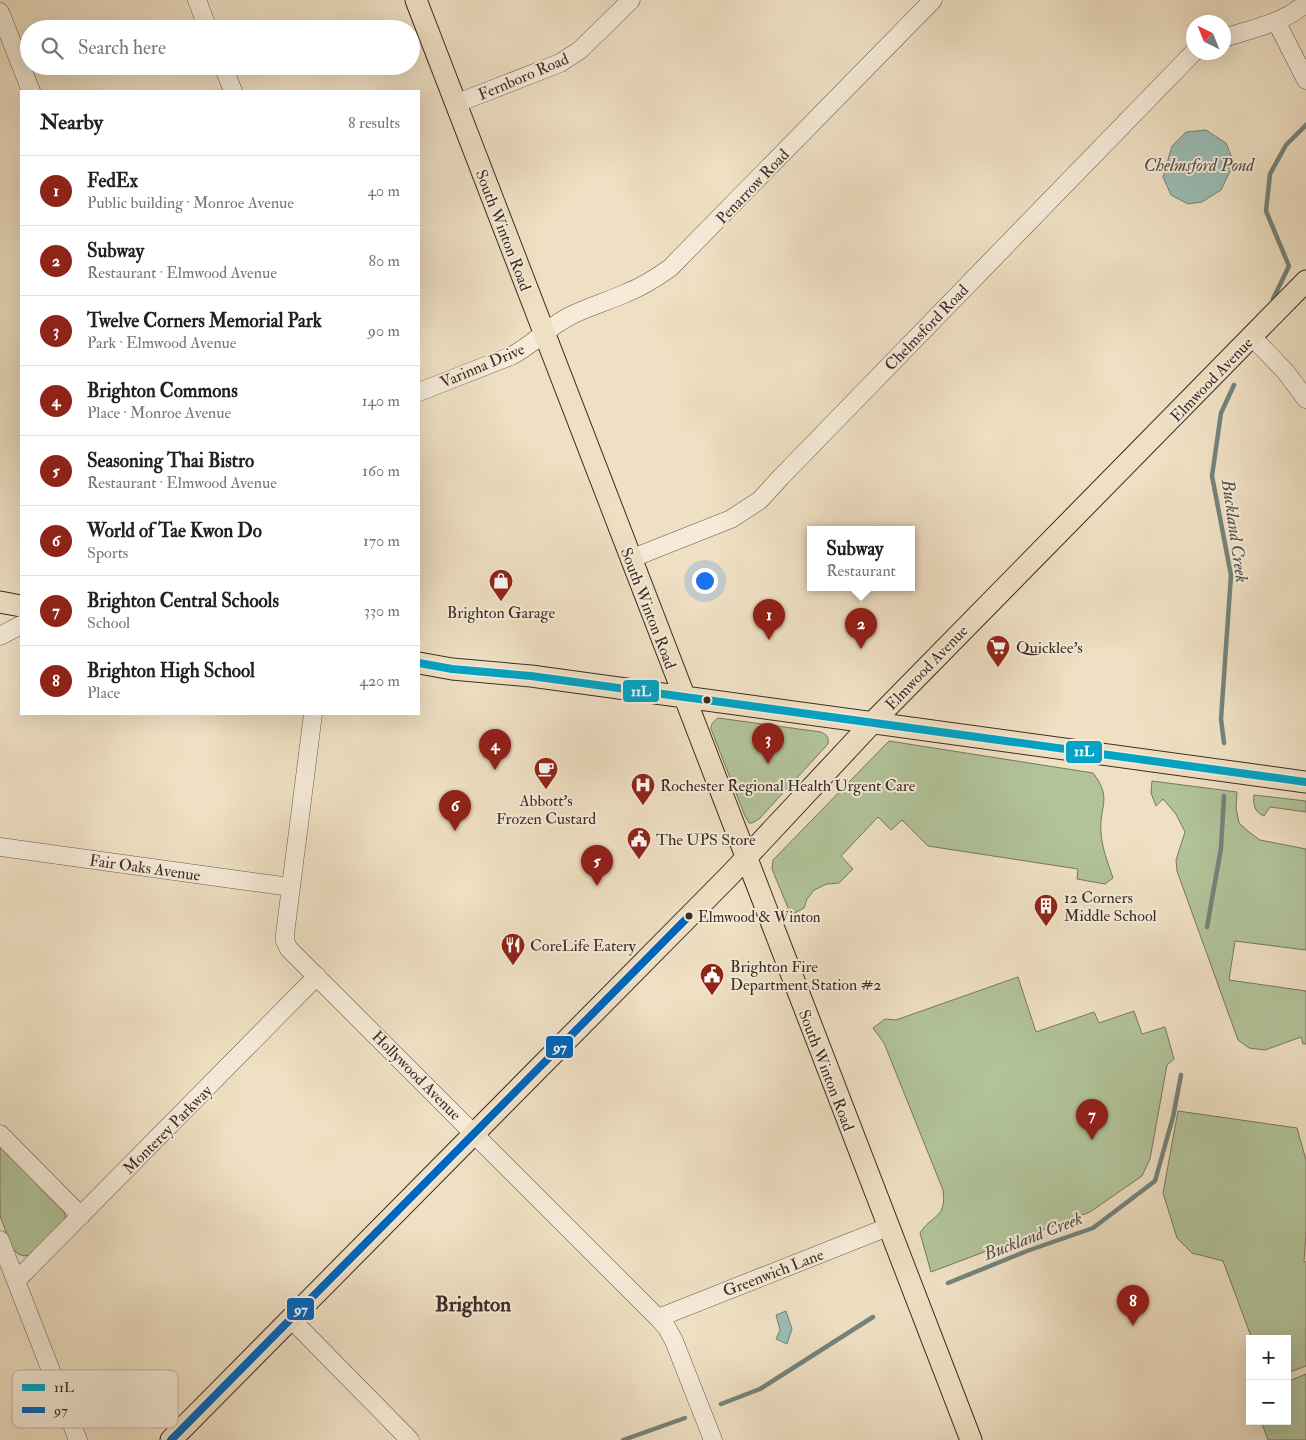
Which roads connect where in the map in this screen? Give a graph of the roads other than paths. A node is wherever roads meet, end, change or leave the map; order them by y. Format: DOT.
graph roads {
  1 [pos="197,0"];
  2 [pos="416,0"];
  3 [pos="631,0"];
  4 [pos="933,0"];
  5 [pos="1306,2"];
  6 [pos="0,12"];
  7 [pos="205,20"];
  8 [pos="1276,21"];
  9 [pos="1231,36"];
  10 [pos="1186,60"];
  11 [pos="20,63"];
  12 [pos="25,75"];
  13 [pos="227,75"];
  14 [pos="1306,80"];
  15 [pos="31,90"];
  16 [pos="233,90"];
  17 [pos="455,104"];
  18 [pos="1306,281"];
  19 [pos="544,334"];
  20 [pos="1252,337"];
  21 [pos="420,392"];
  22 [pos="1306,399"];
  23 [pos="630,559"];
  24 [pos="0,602"];
  25 [pos="20,606"];
  26 [pos="20,626"];
  27 [pos="0,636"];
  28 [pos="420,663"];
  29 [pos="684,697"];
  30 [pos="313,715"];
  31 [pos="872,722"];
  32 [pos="1306,782"];
  33 [pos="0,847"];
  34 [pos="746,858"];
  35 [pos="290,888"];
  36 [pos="317,976"];
  37 [pos="474,1132"];
  38 [pos="0,1134"];
  39 [pos="82,1216"];
  40 [pos="888,1227"];
  41 [pos="0,1240"];
  42 [pos="16,1281"];
  43 [pos="290,1318"];
  44 [pos="658,1318"];
  45 [pos="51,1370"];
  46 [pos="73,1428"];
  47 [pos="78,1440"];
  48 [pos="171,1440"];
  49 [pos="410,1440"];
  50 [pos="713,1440"];
  51 [pos="971,1440"];
  1 -- 7 [label="street"];
  2 -- 17 [label="main road, South Winton Road"];
  3 -- 17 [label="street, Fernboro Road"];
  4 -- 19 [label="street, Penarrow Road"];
  5 -- 8 [label="street"];
  6 -- 11 [label="street"];
  8 -- 9 [label="street"];
  8 -- 14 [label="street"];
  10 -- 23 [label="street, Chelmsford Road"];
  12 -- 15 [label="street"];
  13 -- 16 [label="street"];
  17 -- 19 [label="main road, South Winton Road"];
  18 -- 20 [label="main road, Elmwood Avenue"];
  19 -- 21 [label="street, Varinna Drive"];
  19 -- 23 [label="main road, South Winton Road"];
  20 -- 22 [label="street"];
  20 -- 31 [label="main road, Elmwood Avenue"];
  23 -- 29 [label="main road, South Winton Road"];
  24 -- 25 [label="main road"];
  26 -- 27 [label="street"];
  28 -- 29 [label="main road"];
  29 -- 31 [label="main road"];
  29 -- 34 [label="main road, South Winton Road"];
  30 -- 35 [label="street, Hollywood Avenue"];
  31 -- 32 [label="main road"];
  31 -- 34 [label="main road, Elmwood Avenue"];
  33 -- 35 [label="street, Fair Oaks Avenue"];
  34 -- 37 [label="main road, Elmwood Avenue"];
  34 -- 40 [label="main road, South Winton Road"];
  35 -- 36 [label="street, Hollywood Avenue"];
  36 -- 37 [label="street, Hollywood Avenue"];
  36 -- 39 [label="street, Monterey Parkway"];
  37 -- 43 [label="main road, Elmwood Avenue"];
  37 -- 44 [label="street, Hollywood Avenue"];
  38 -- 39 [label="street"];
  39 -- 42 [label="street, Monterey Parkway"];
  40 -- 44 [label="street, Greenwich Lane"];
  40 -- 51 [label="main road, South Winton Road"];
  41 -- 42 [label="street"];
  42 -- 45 [label="street"];
  43 -- 48 [label="main road, Elmwood Avenue"];
  43 -- 49 [label="street"];
  44 -- 50 [label="street, Hollywood Avenue"];
  46 -- 47 [label="street"];
}
